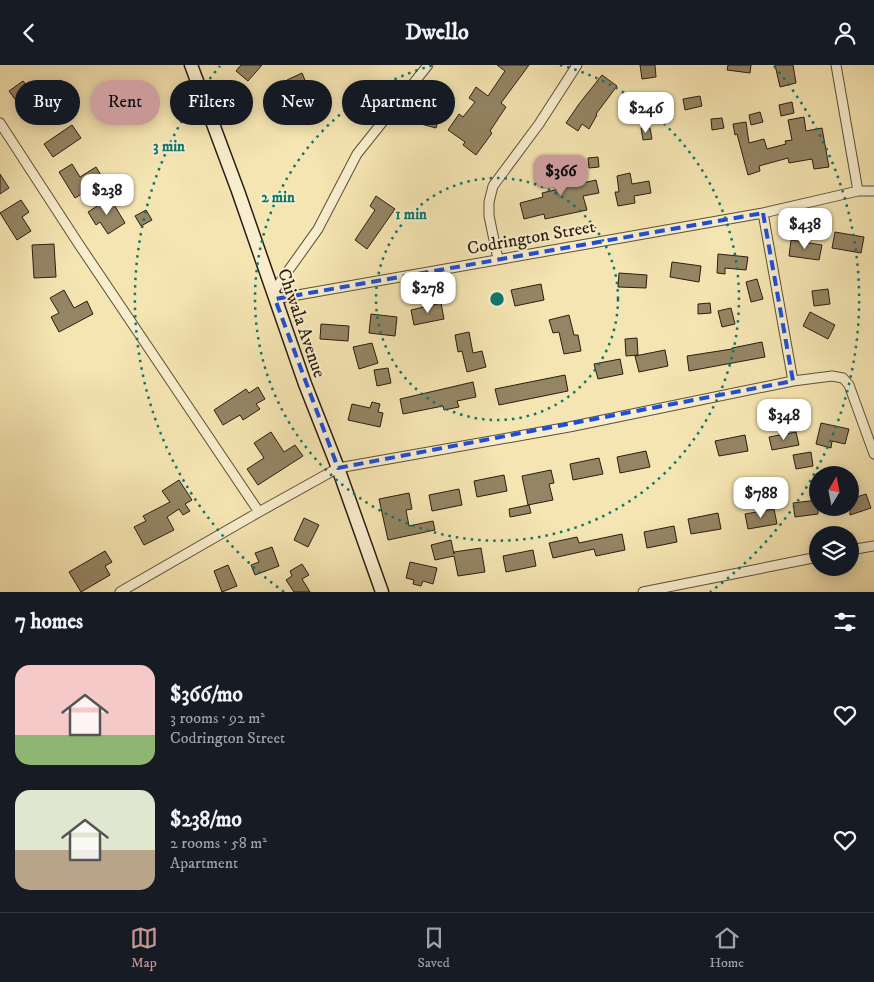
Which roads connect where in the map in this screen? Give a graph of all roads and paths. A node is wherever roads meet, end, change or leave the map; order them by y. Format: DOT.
graph roads {
  1 [pos="191,65"];
  2 [pos="428,65"];
  3 [pos="577,65"];
  4 [pos="836,65"];
  5 [pos="0,123"];
  6 [pos="858,191"];
  7 [pos="874,191"];
  8 [pos="763,213"];
  9 [pos="498,259"];
  10 [pos="274,295"];
  11 [pos="792,381"];
  12 [pos="874,454"];
  13 [pos="338,468"];
  14 [pos="259,512"];
  15 [pos="874,545"];
  16 [pos="859,548"];
  17 [pos="809,559"];
  18 [pos="120,592"];
  19 [pos="382,592"];
  20 [pos="642,592"];
  1 -- 10 [label="main road, Chiwala Avenue"];
  2 -- 10 [label="street"];
  3 -- 9 [label="street"];
  4 -- 6 [label="street"];
  5 -- 14 [label="street"];
  6 -- 7 [label="street"];
  6 -- 8 [label="street, Codrington Street"];
  8 -- 9 [label="street, Codrington Street"];
  8 -- 11 [label="street"];
  9 -- 10 [label="street, Codrington Street"];
  10 -- 13 [label="main road, Chiwala Avenue"];
  11 -- 12 [label="street"];
  11 -- 13 [label="street"];
  13 -- 14 [label="street"];
  13 -- 19 [label="main road, Chiwala Avenue"];
  14 -- 18 [label="street"];
  15 -- 16 [label="street"];
  17 -- 20 [label="street"];
}
